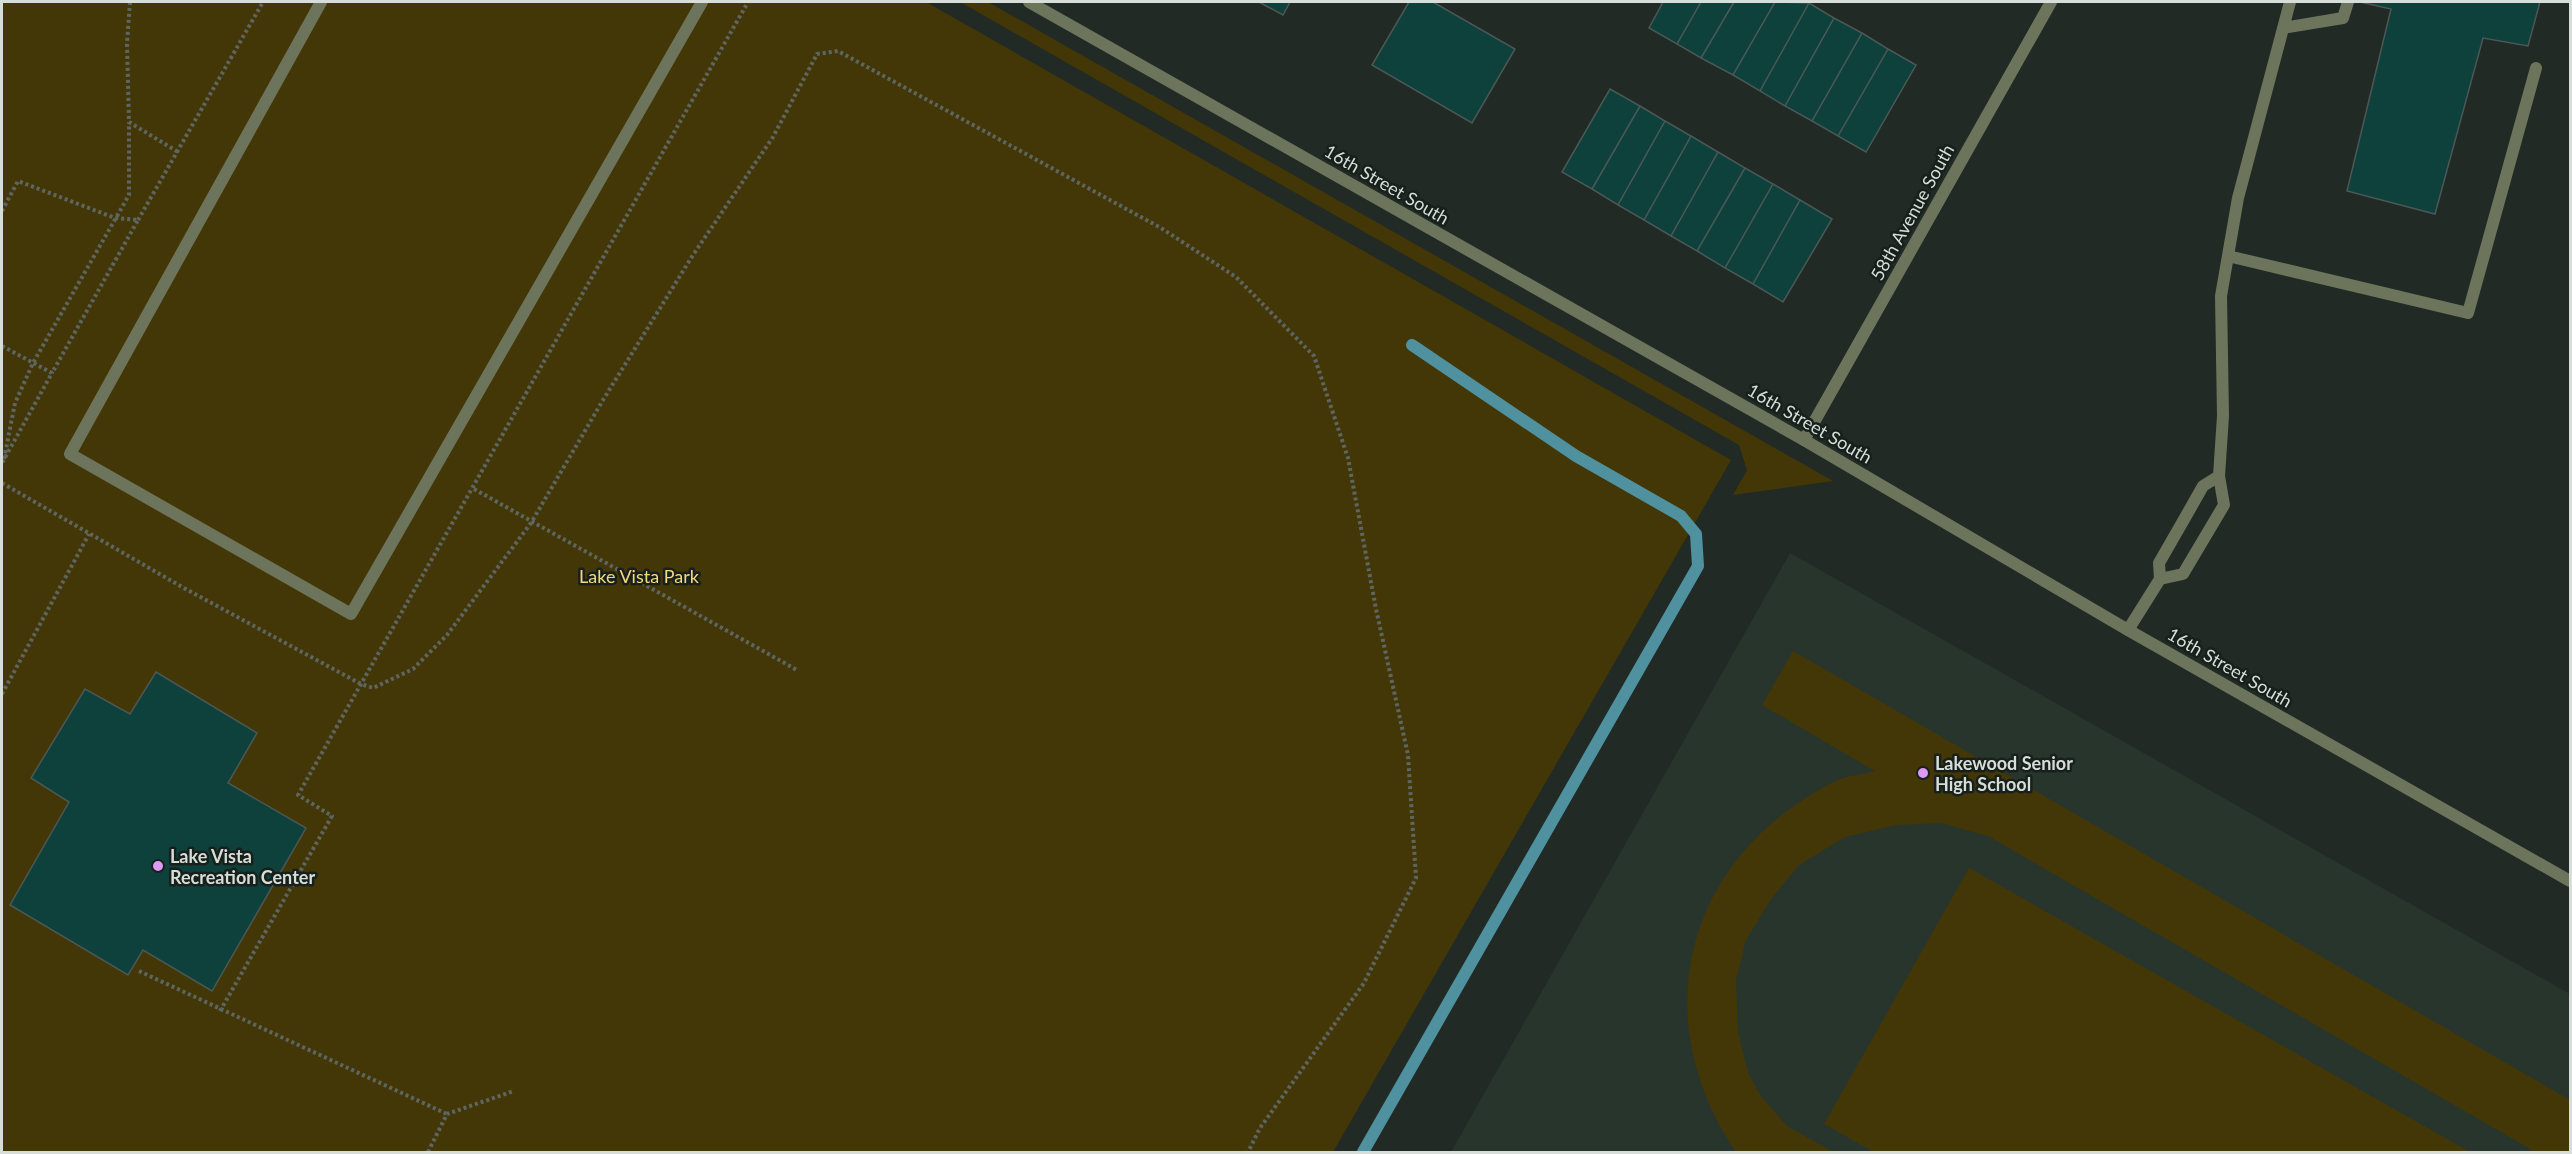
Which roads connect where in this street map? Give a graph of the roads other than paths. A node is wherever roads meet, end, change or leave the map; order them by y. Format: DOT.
graph roads {
  1 [pos="321,2"];
  2 [pos="702,2"];
  3 [pos="1029,2"];
  4 [pos="2051,2"];
  5 [pos="2289,2"];
  6 [pos="2348,2"];
  7 [pos="2283,28"];
  8 [pos="2536,68"];
  9 [pos="2228,256"];
  10 [pos="1804,440"];
  11 [pos="2219,476"];
  12 [pos="2160,579"];
  13 [pos="2128,630"];
  14 [pos="2571,880"];
  1 -- 2 [label="street"];
  3 -- 10 [label="street, 16th Street South"];
  4 -- 10 [label="street, 58th Avenue South"];
  5 -- 7 [label="street"];
  6 -- 7 [label="street"];
  7 -- 9 [label="street"];
  8 -- 9 [label="street"];
  9 -- 11 [label="street"];
  10 -- 13 [label="street, 16th Street South"];
  11 -- 12 [label="street"];
  11 -- 12 [label="street"];
  12 -- 13 [label="street"];
  13 -- 14 [label="street, 16th Street South"];
}
